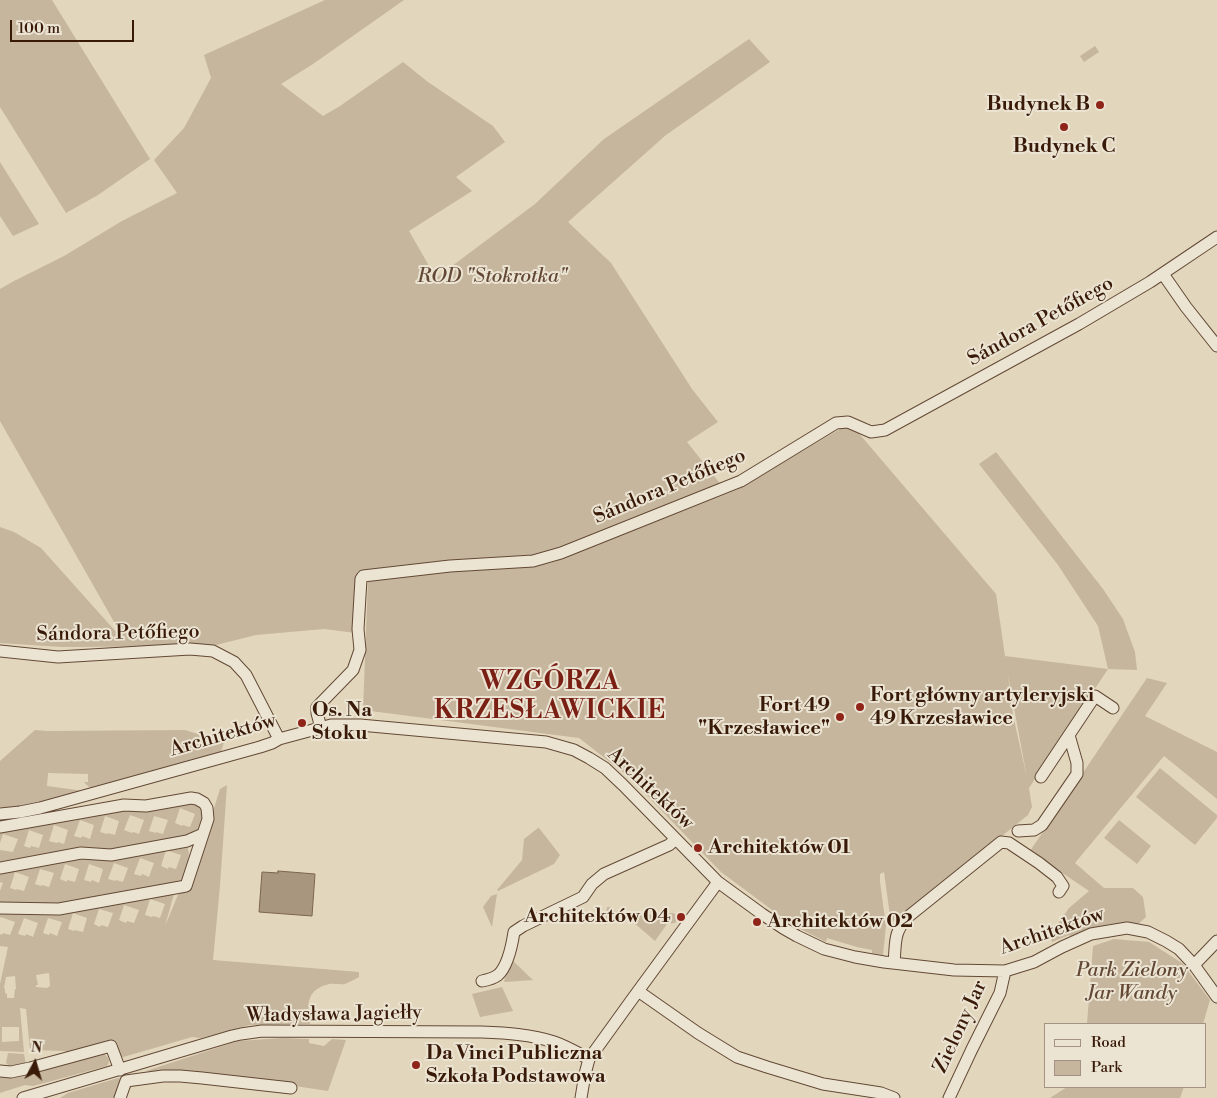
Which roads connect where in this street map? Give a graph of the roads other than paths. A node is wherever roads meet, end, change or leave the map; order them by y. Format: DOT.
graph roads {
  1 [pos="1217,236"];
  2 [pos="1163,274"];
  3 [pos="1217,346"];
  4 [pos="0,651"];
  5 [pos="1113,708"];
  6 [pos="321,728"];
  7 [pos="1069,736"];
  8 [pos="279,739"];
  9 [pos="1041,777"];
  10 [pos="0,814"];
  11 [pos="0,827"];
  12 [pos="1018,831"];
  13 [pos="203,834"];
  14 [pos="676,839"];
  15 [pos="187,841"];
  16 [pos="197,854"];
  17 [pos="0,868"];
  18 [pos="718,882"];
  19 [pos="1059,892"];
  20 [pos="0,908"];
  21 [pos="1217,940"];
  22 [pos="894,963"];
  23 [pos="1194,965"];
  24 [pos="1005,971"];
  25 [pos="482,981"];
  26 [pos="638,991"];
  27 [pos="1217,996"];
  28 [pos="589,1059"];
  29 [pos="0,1070"];
  30 [pos="120,1070"];
  31 [pos="290,1088"];
  32 [pos="49,1094"];
  33 [pos="23,1098"];
  34 [pos="120,1098"];
  35 [pos="581,1098"];
  36 [pos="894,1098"];
  37 [pos="949,1098"];
  1 -- 2 [label="street, Sándora Petőfiego"];
  2 -- 3 [label="street"];
  2 -- 6 [label="street, Sándora Petőfiego"];
  4 -- 8 [label="street, Sándora Petőfiego"];
  5 -- 7 [label="street"];
  6 -- 8 [label="street, Architektów"];
  6 -- 14 [label="street, Architektów"];
  7 -- 9 [label="street"];
  7 -- 12 [label="street"];
  8 -- 10 [label="street, Architektów"];
  11 -- 13 [label="street"];
  13 -- 15 [label="street"];
  13 -- 16 [label="street"];
  14 -- 18 [label="street, Architektów"];
  14 -- 25 [label="street"];
  15 -- 16 [label="street"];
  15 -- 17 [label="street"];
  16 -- 20 [label="street"];
  18 -- 22 [label="street, Architektów"];
  18 -- 26 [label="street"];
  19 -- 22 [label="street"];
  21 -- 23 [label="street"];
  22 -- 24 [label="street, Architektów"];
  23 -- 24 [label="street, Architektów"];
  23 -- 27 [label="street, Architektów"];
  24 -- 37 [label="street, Zielony Jar"];
  26 -- 28 [label="street"];
  26 -- 36 [label="street"];
  28 -- 30 [label="street, Władysława Jagiełły"];
  28 -- 35 [label="street"];
  29 -- 30 [label="street"];
  30 -- 32 [label="street, Władysława Jagiełły"];
  31 -- 34 [label="street"];
  32 -- 33 [label="street, Władysława Jagiełły"];
}
